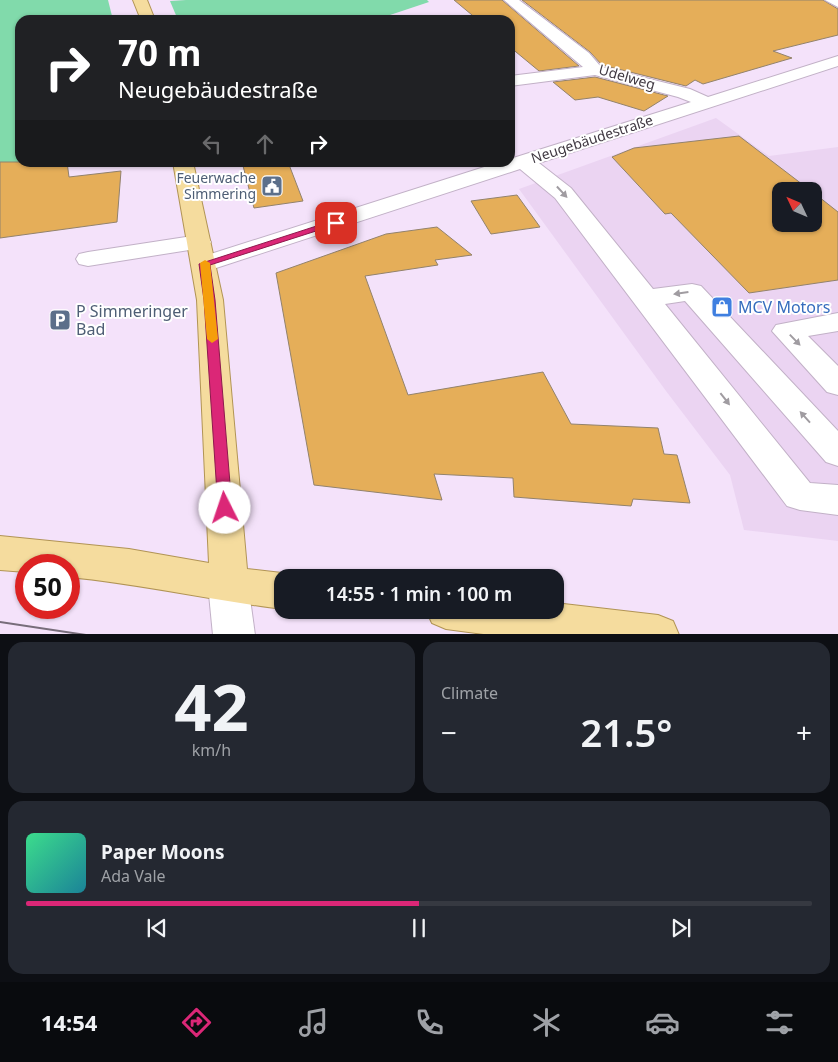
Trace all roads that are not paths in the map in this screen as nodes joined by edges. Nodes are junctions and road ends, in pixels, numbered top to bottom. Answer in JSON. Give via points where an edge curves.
{"nodes":[{"id":1,"x":140,"y":0,"type":"edge"},
{"id":2,"x":511,"y":0,"type":"edge"},
{"id":3,"x":832,"y":0,"type":"edge"},
{"id":4,"x":838,"y":2,"type":"edge"},
{"id":5,"x":146,"y":15,"type":"edge"},
{"id":6,"x":838,"y":61,"type":"edge"},
{"id":7,"x":594,"y":70,"type":"junction"},
{"id":8,"x":515,"y":80,"type":"edge"},
{"id":9,"x":705,"y":102,"type":"junction"},
{"id":10,"x":524,"y":162,"type":"junction"},
{"id":11,"x":515,"y":165,"type":"edge"},
{"id":12,"x":184,"y":167,"type":"edge"},
{"id":13,"x":506,"y":167,"type":"edge"},
{"id":14,"x":202,"y":253,"type":"junction"},
{"id":15,"x":88,"y":259,"type":"dead end"},
{"id":16,"x":646,"y":298,"type":"junction"},
{"id":17,"x":838,"y":322,"type":"edge"},
{"id":18,"x":838,"y":384,"type":"edge"},
{"id":19,"x":838,"y":453,"type":"edge"},
{"id":20,"x":838,"y":500,"type":"edge"},
{"id":21,"x":0,"y":552,"type":"edge"},
{"id":22,"x":228,"y":584,"type":"junction"},
{"id":23,"x":274,"y":590,"type":"edge"},
{"id":24,"x":526,"y":619,"type":"edge"},
{"id":25,"x":234,"y":634,"type":"edge"},
{"id":26,"x":658,"y":634,"type":"edge"}],
"edges":[{"from":1,"to":5,"type":"main road"},
{"from":2,"to":7,"type":"street","name":"Udelweg","via":[[583,56]]},
{"from":3,"to":4,"type":"street"},
{"from":6,"to":9,"type":"street","name":"Neugebäudestraße"},
{"from":7,"to":8,"type":"street"},
{"from":7,"to":9,"type":"street","name":"Udelweg","via":[[684,93]]},
{"from":9,"to":10,"type":"street","name":"Neugebäudestraße"},
{"from":10,"to":11,"type":"street","name":"Neugebäudestraße"},
{"from":10,"to":16,"type":"street","one_way":true,"via":[[563,193]]},
{"from":12,"to":14,"type":"main road"},
{"from":13,"to":14,"type":"street","name":"Neugebäudestraße"},
{"from":14,"to":15,"type":"street","name":"Neugebäudestraße"},
{"from":14,"to":22,"type":"main road","via":[[211,318]]},
{"from":19,"to":16,"type":"street","one_way":true,"via":[[692,292]]},
{"from":16,"to":20,"type":"street","one_way":true,"via":[[800,496]]},
{"from":17,"to":18,"type":"street","one_way":true,"via":[[786,331]]},
{"from":21,"to":22,"type":"main road","via":[[129,566]]},
{"from":22,"to":23,"type":"main road"},
{"from":22,"to":25,"type":"street"},
{"from":24,"to":26,"type":"main road"}]}
